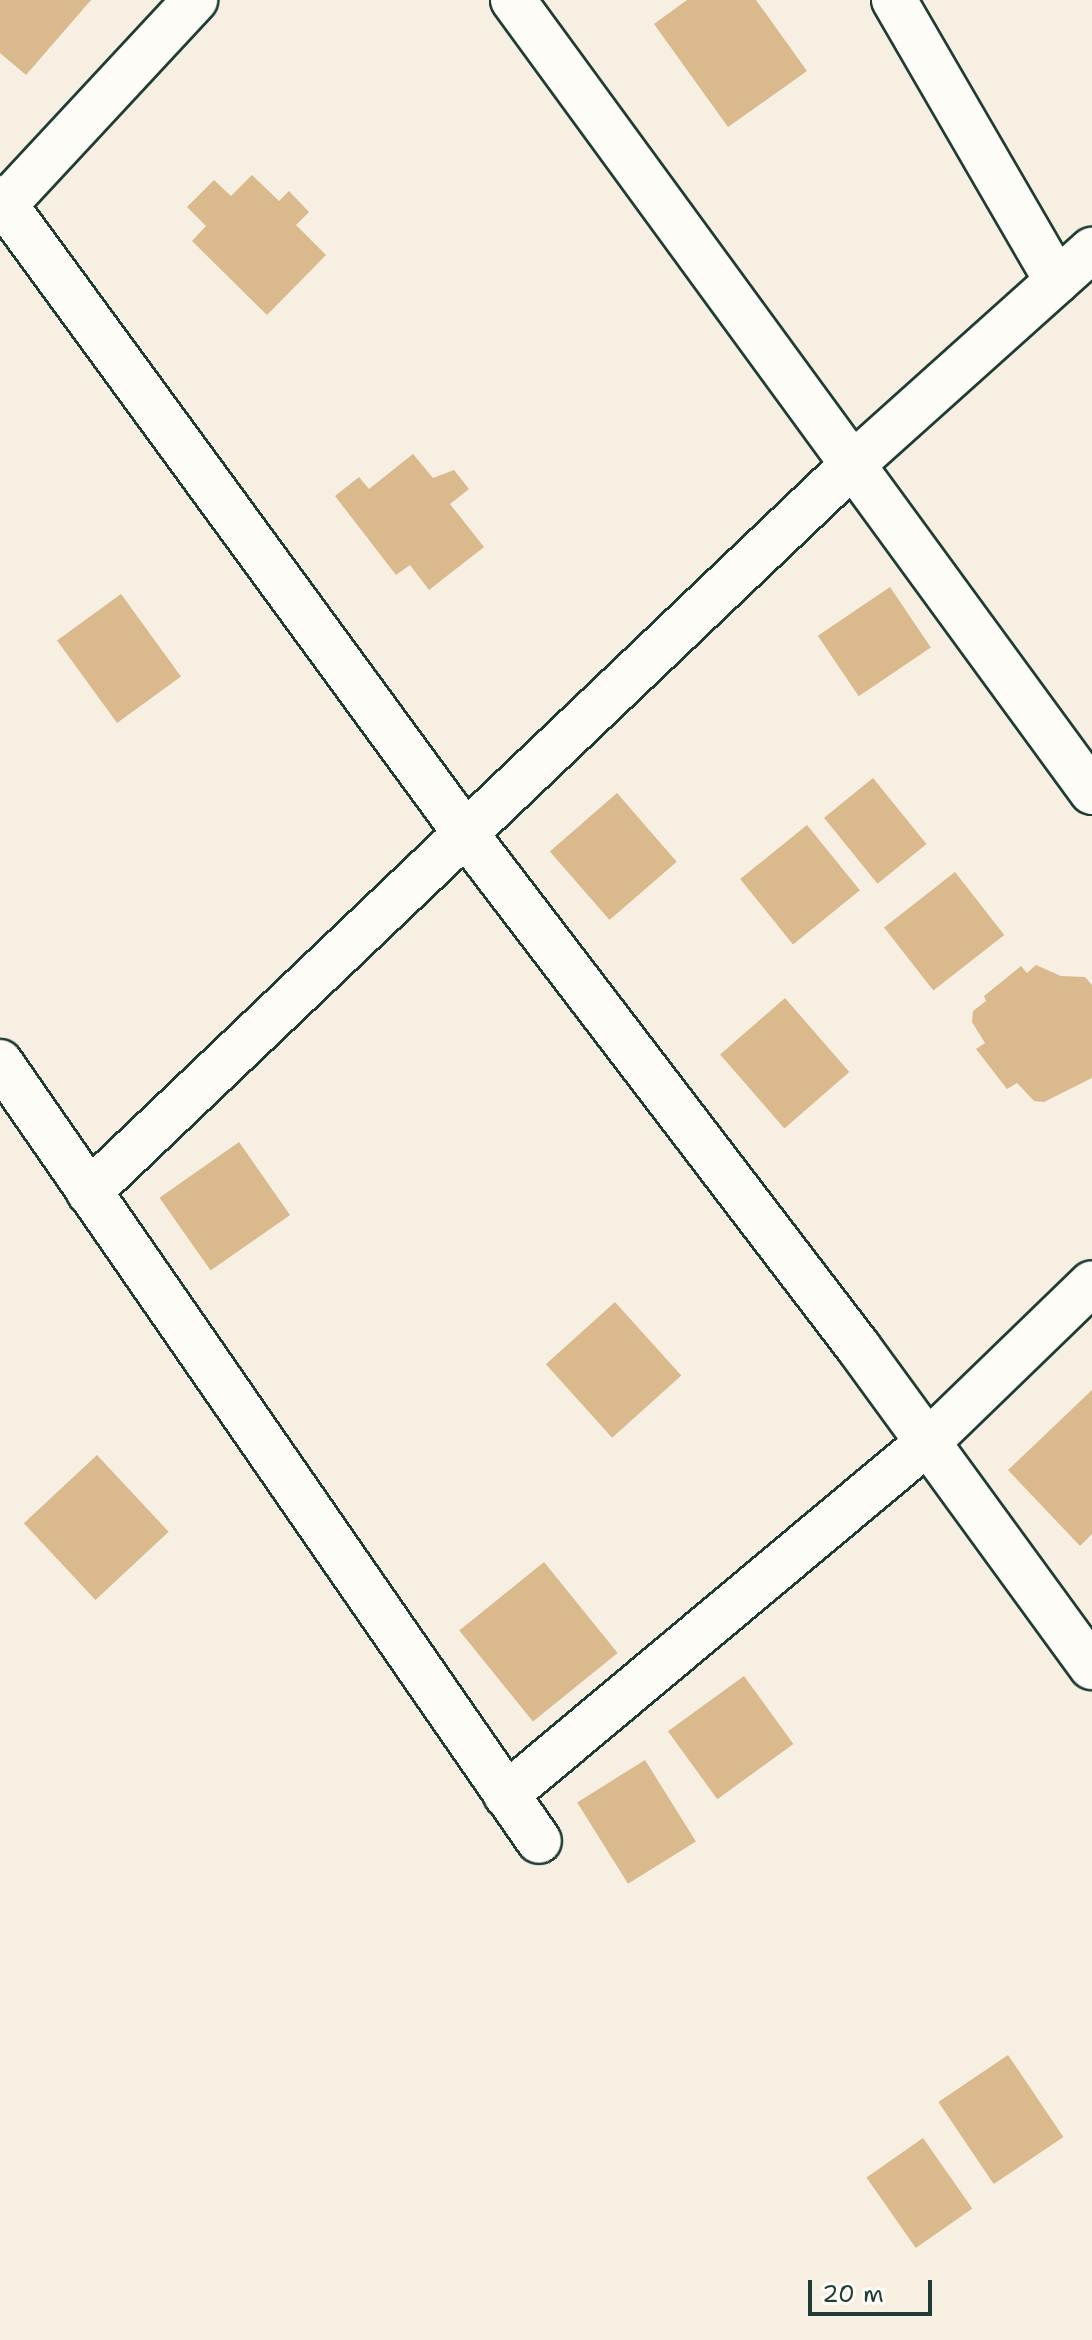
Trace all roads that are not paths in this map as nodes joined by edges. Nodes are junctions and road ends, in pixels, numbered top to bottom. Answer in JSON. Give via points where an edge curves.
{"nodes":[{"id":1,"x":195,"y":0,"type":"edge"},
{"id":2,"x":513,"y":0,"type":"edge"},
{"id":3,"x":894,"y":0,"type":"edge"},
{"id":4,"x":2,"y":204,"type":"edge"},
{"id":5,"x":1092,"y":250,"type":"edge"},
{"id":6,"x":1057,"y":281,"type":"junction"},
{"id":7,"x":851,"y":466,"type":"junction"},
{"id":8,"x":1092,"y":792,"type":"edge"},
{"id":9,"x":466,"y":834,"type":"junction"},
{"id":10,"x":0,"y":1062,"type":"edge"},
{"id":11,"x":89,"y":1192,"type":"junction"},
{"id":12,"x":1092,"y":1283,"type":"edge"},
{"id":13,"x":928,"y":1442,"type":"junction"},
{"id":14,"x":1092,"y":1667,"type":"edge"},
{"id":15,"x":506,"y":1795,"type":"junction"},
{"id":16,"x":539,"y":1841,"type":"dead end"}],
"edges":[{"from":1,"to":4,"type":"street"},
{"from":2,"to":7,"type":"street"},
{"from":3,"to":6,"type":"street"},
{"from":4,"to":9,"type":"street"},
{"from":5,"to":6,"type":"street"},
{"from":6,"to":7,"type":"street"},
{"from":7,"to":8,"type":"street"},
{"from":7,"to":9,"type":"street"},
{"from":9,"to":11,"type":"street"},
{"from":9,"to":13,"type":"street"},
{"from":10,"to":11,"type":"street"},
{"from":11,"to":15,"type":"street"},
{"from":12,"to":13,"type":"street"},
{"from":13,"to":14,"type":"street"},
{"from":13,"to":15,"type":"street"},
{"from":15,"to":16,"type":"street"}]}
